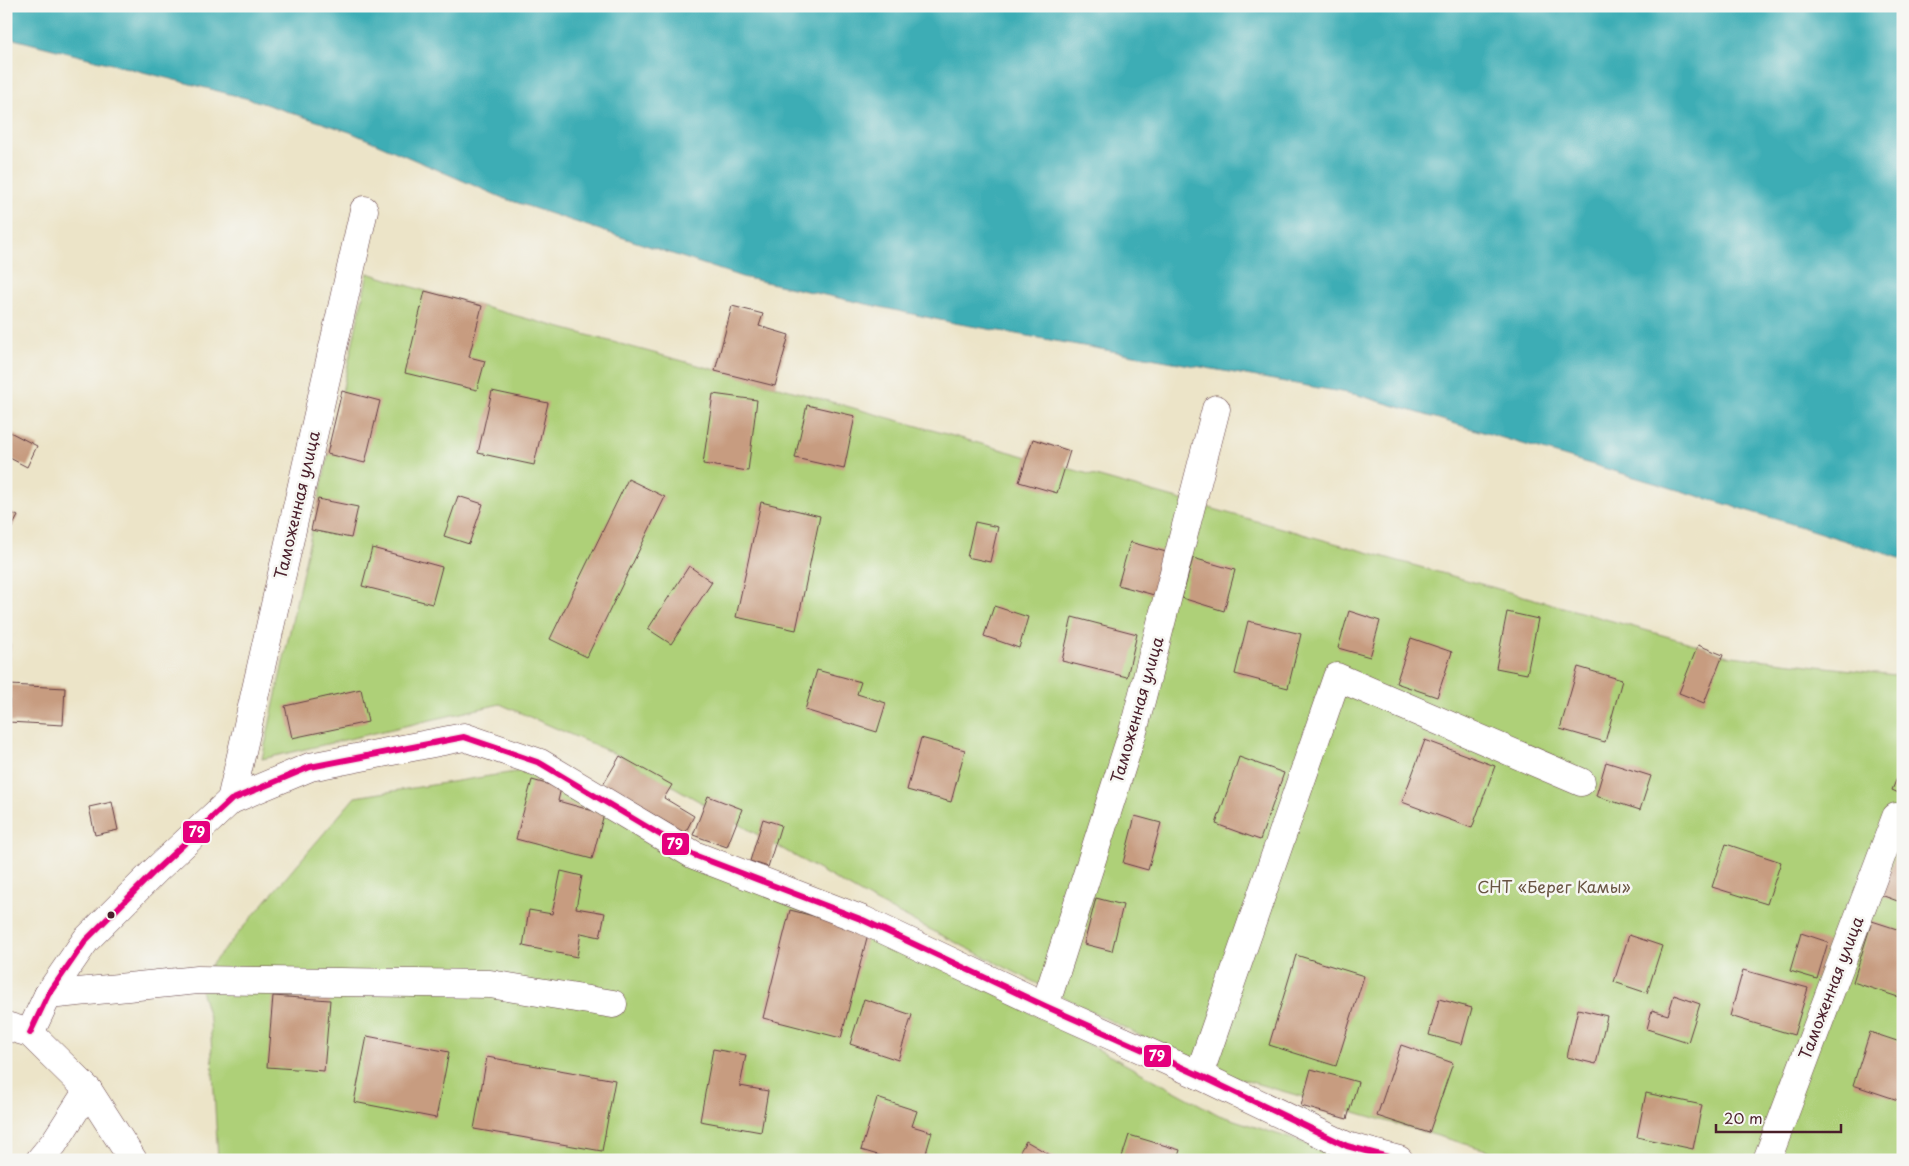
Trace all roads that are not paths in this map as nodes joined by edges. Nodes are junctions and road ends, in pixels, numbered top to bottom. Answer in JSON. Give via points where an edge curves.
{"nodes":[{"id":1,"x":364,"y":210,"type":"dead end"},
{"id":2,"x":1216,"y":409,"type":"dead end"},
{"id":3,"x":1581,"y":782,"type":"dead end"},
{"id":4,"x":231,"y":800,"type":"junction"},
{"id":5,"x":1896,"y":817,"type":"dead end"},
{"id":6,"x":48,"y":995,"type":"junction"},
{"id":7,"x":614,"y":1004,"type":"dead end"},
{"id":8,"x":1045,"y":1006,"type":"junction"},
{"id":9,"x":18,"y":1029,"type":"edge"},
{"id":10,"x":1199,"y":1075,"type":"junction"},
{"id":11,"x":88,"y":1090,"type":"junction"},
{"id":12,"x":40,"y":1160,"type":"edge"},
{"id":13,"x":133,"y":1160,"type":"edge"},
{"id":14,"x":1399,"y":1160,"type":"edge"},
{"id":15,"x":1767,"y":1160,"type":"edge"}],
"edges":[{"from":1,"to":4,"type":"street","name":"Таможенная улица"},
{"from":2,"to":8,"type":"street","name":"Таможенная улица","via":[[1134,728]]},
{"from":3,"to":10,"type":"street","via":[[1338,677]]},
{"from":4,"to":6,"type":"street","via":[[86,940]]},
{"from":4,"to":8,"type":"street","via":[[310,767],[464,737],[540,763],[694,856],[863,920]]},
{"from":5,"to":15,"type":"street","name":"Таможенная улица"},
{"from":6,"to":7,"type":"street","via":[[198,980],[490,984]]},
{"from":6,"to":9,"type":"street"},
{"from":8,"to":10,"type":"street"},
{"from":9,"to":11,"type":"street"},
{"from":10,"to":14,"type":"street","via":[[1347,1146]]},
{"from":11,"to":12,"type":"street"},
{"from":11,"to":13,"type":"street"}]}
